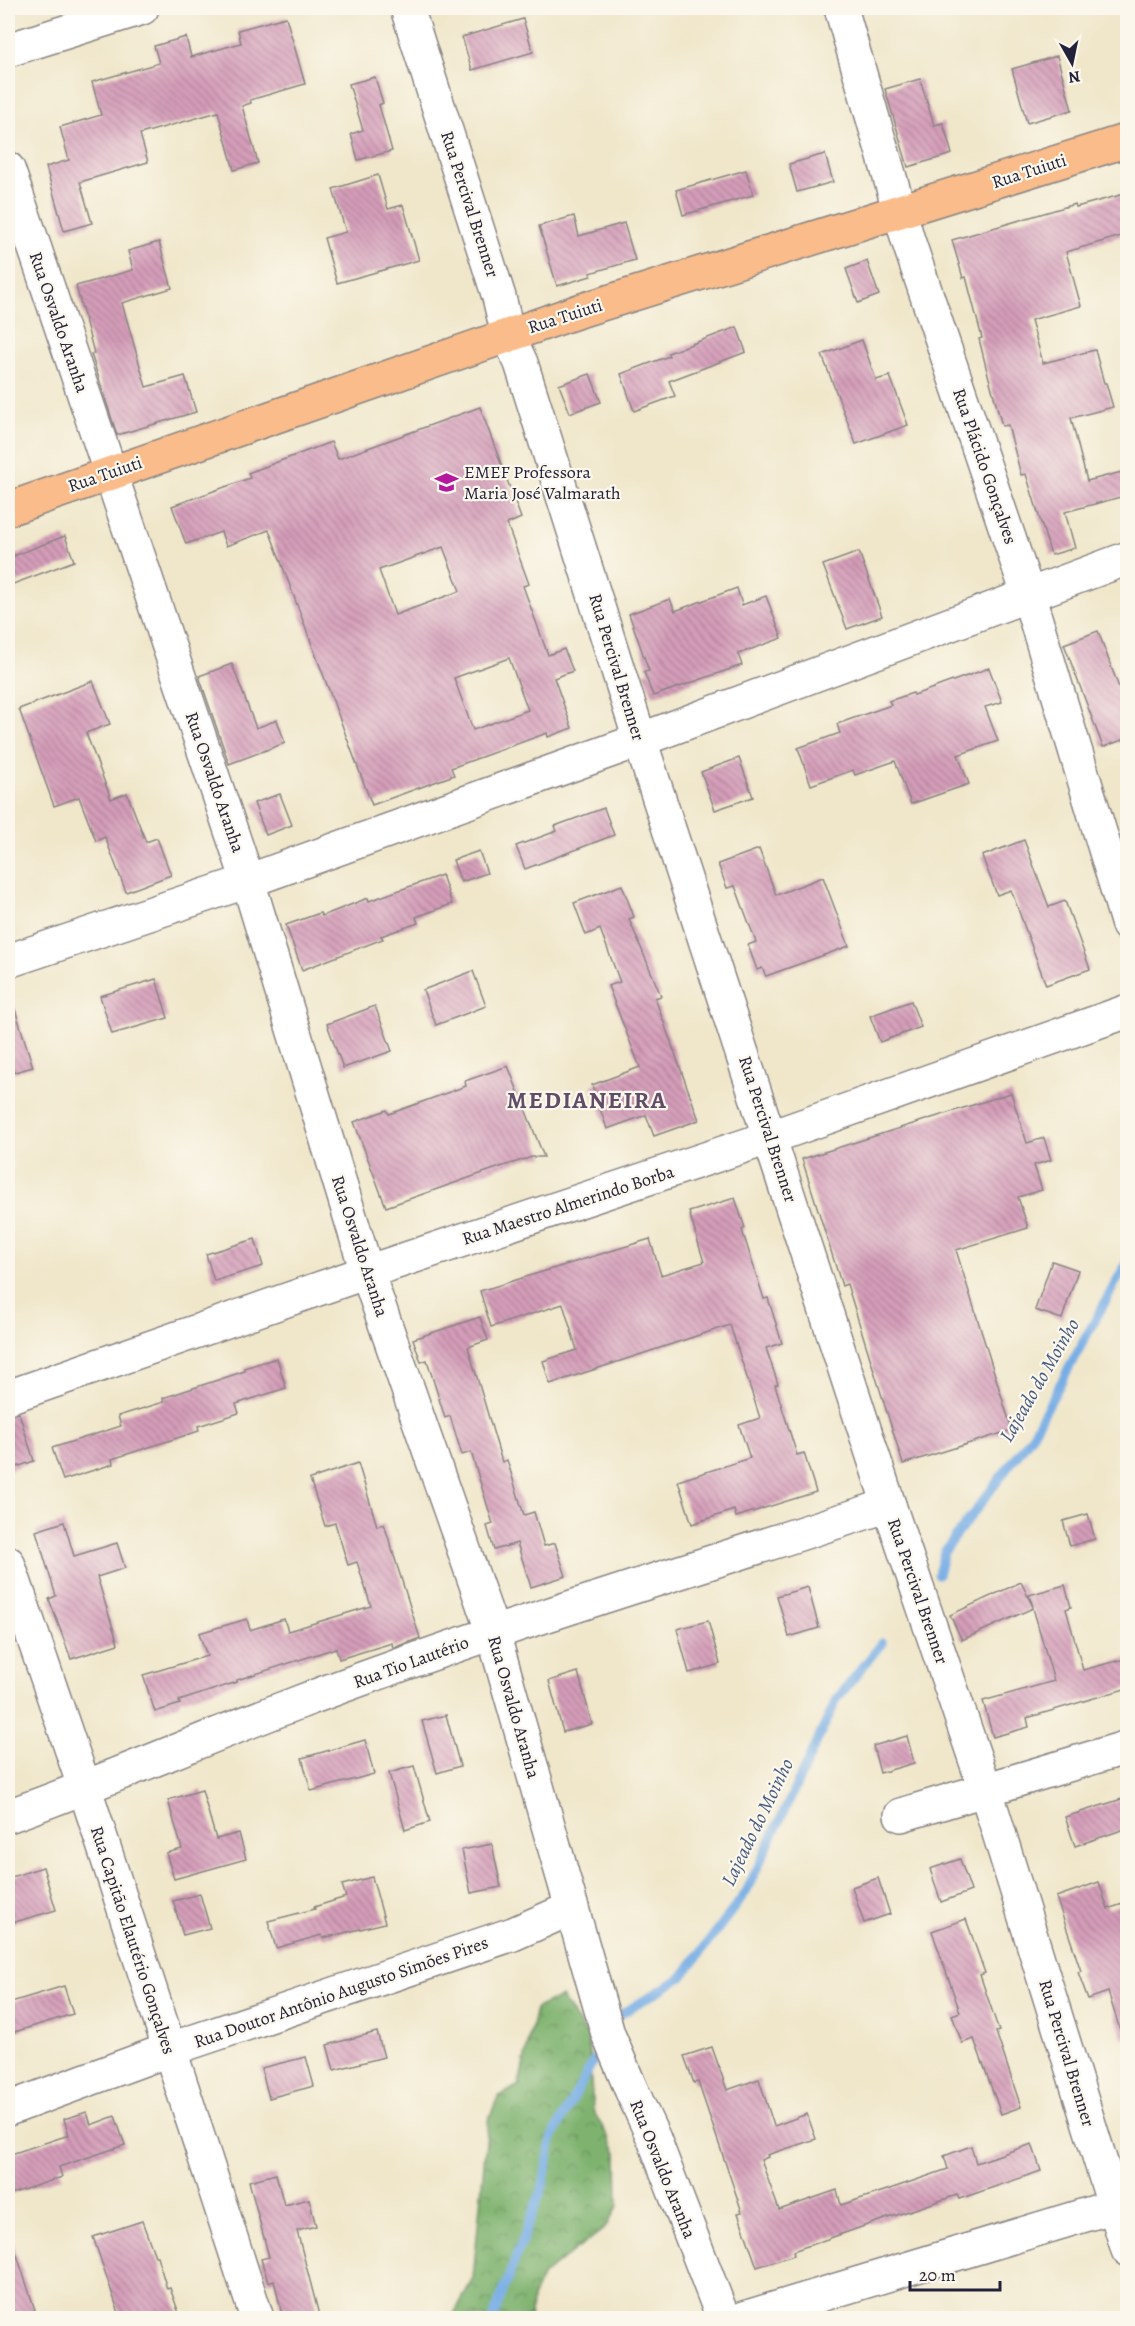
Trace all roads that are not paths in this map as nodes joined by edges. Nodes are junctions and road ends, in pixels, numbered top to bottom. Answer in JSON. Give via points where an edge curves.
{"nodes":[{"id":1,"x":142,"y":8,"type":"edge"},
{"id":2,"x":407,"y":8,"type":"edge"},
{"id":3,"x":841,"y":8,"type":"edge"},
{"id":4,"x":8,"y":50,"type":"edge"},
{"id":5,"x":1128,"y":140,"type":"edge"},
{"id":6,"x":8,"y":169,"type":"edge"},
{"id":7,"x":900,"y":212,"type":"junction"},
{"id":8,"x":508,"y":335,"type":"junction"},
{"id":9,"x":111,"y":472,"type":"junction"},
{"id":10,"x":8,"y":509,"type":"edge"},
{"id":11,"x":1128,"y":558,"type":"edge"},
{"id":12,"x":1029,"y":594,"type":"junction"},
{"id":13,"x":640,"y":740,"type":"junction"},
{"id":14,"x":248,"y":881,"type":"junction"},
{"id":15,"x":1128,"y":925,"type":"edge"},
{"id":16,"x":8,"y":961,"type":"edge"},
{"id":17,"x":1128,"y":1011,"type":"edge"},
{"id":18,"x":771,"y":1137,"type":"junction"},
{"id":19,"x":367,"y":1272,"type":"junction"},
{"id":20,"x":8,"y":1397,"type":"edge"},
{"id":21,"x":890,"y":1505,"type":"junction"},
{"id":22,"x":8,"y":1563,"type":"edge"},
{"id":23,"x":493,"y":1633,"type":"junction"},
{"id":24,"x":1128,"y":1747,"type":"edge"},
{"id":25,"x":85,"y":1789,"type":"junction"},
{"id":26,"x":986,"y":1791,"type":"junction"},
{"id":27,"x":901,"y":1815,"type":"dead end"},
{"id":28,"x":8,"y":1816,"type":"edge"},
{"id":29,"x":572,"y":1908,"type":"junction"},
{"id":30,"x":168,"y":2050,"type":"junction"},
{"id":31,"x":8,"y":2109,"type":"edge"},
{"id":32,"x":1121,"y":2204,"type":"edge"},
{"id":33,"x":1128,"y":2250,"type":"edge"},
{"id":34,"x":256,"y":2319,"type":"edge"},
{"id":35,"x":723,"y":2319,"type":"edge"},
{"id":36,"x":744,"y":2319,"type":"edge"}],
"edges":[{"from":1,"to":4,"type":"street"},
{"from":2,"to":8,"type":"street","name":"Rua Percival Brenner"},
{"from":3,"to":7,"type":"street","name":"Rua Plácido Gonçalves"},
{"from":5,"to":7,"type":"main road","name":"Rua Tuiuti"},
{"from":6,"to":9,"type":"street","name":"Rua Osvaldo Aranha"},
{"from":7,"to":8,"type":"main road","name":"Rua Tuiuti"},
{"from":7,"to":12,"type":"street","name":"Rua Plácido Gonçalves"},
{"from":8,"to":9,"type":"main road","name":"Rua Tuiuti"},
{"from":8,"to":13,"type":"street","name":"Rua Percival Brenner","via":[[521,363]]},
{"from":9,"to":10,"type":"main road","name":"Rua Tuiuti"},
{"from":9,"to":14,"type":"street","name":"Rua Osvaldo Aranha"},
{"from":11,"to":12,"type":"street"},
{"from":12,"to":13,"type":"street"},
{"from":12,"to":15,"type":"street","name":"Rua Plácido Gonçalves"},
{"from":13,"to":14,"type":"street"},
{"from":13,"to":18,"type":"street","name":"Rua Percival Brenner"},
{"from":14,"to":16,"type":"street"},
{"from":14,"to":19,"type":"street","name":"Rua Osvaldo Aranha"},
{"from":17,"to":18,"type":"street","name":"Rua Maestro Almerindo Borba"},
{"from":18,"to":19,"type":"street","name":"Rua Maestro Almerindo Borba"},
{"from":18,"to":21,"type":"street","name":"Rua Percival Brenner"},
{"from":19,"to":20,"type":"street","name":"Rua Maestro Almerindo Borba"},
{"from":19,"to":23,"type":"street","name":"Rua Osvaldo Aranha"},
{"from":21,"to":23,"type":"street","name":"Rua Tio Lautério"},
{"from":21,"to":26,"type":"street","name":"Rua Percival Brenner"},
{"from":22,"to":25,"type":"street","name":"Rua Capitão Elautério Gonçalves"},
{"from":23,"to":25,"type":"street","name":"Rua Tio Lautério","via":[[292,1705]]},
{"from":23,"to":29,"type":"street","name":"Rua Osvaldo Aranha"},
{"from":24,"to":26,"type":"street"},
{"from":25,"to":28,"type":"street","name":"Rua Tio Lautério"},
{"from":25,"to":30,"type":"street","name":"Rua Capitão Elautério Gonçalves"},
{"from":26,"to":27,"type":"street"},
{"from":26,"to":32,"type":"street","name":"Rua Percival Brenner"},
{"from":29,"to":30,"type":"street","name":"Rua Doutor Antônio Augusto Simões Pires","via":[[513,1934]]},
{"from":29,"to":35,"type":"street","name":"Rua Osvaldo Aranha","via":[[608,2034],[654,2139]]},
{"from":30,"to":31,"type":"street","name":"Rua Doutor Antônio Augusto Simões Pires"},
{"from":30,"to":34,"type":"street","name":"Rua Capitão Elautério Gonçalves"},
{"from":32,"to":33,"type":"street","name":"Rua Percival Brenner"},
{"from":32,"to":36,"type":"street"}]}
